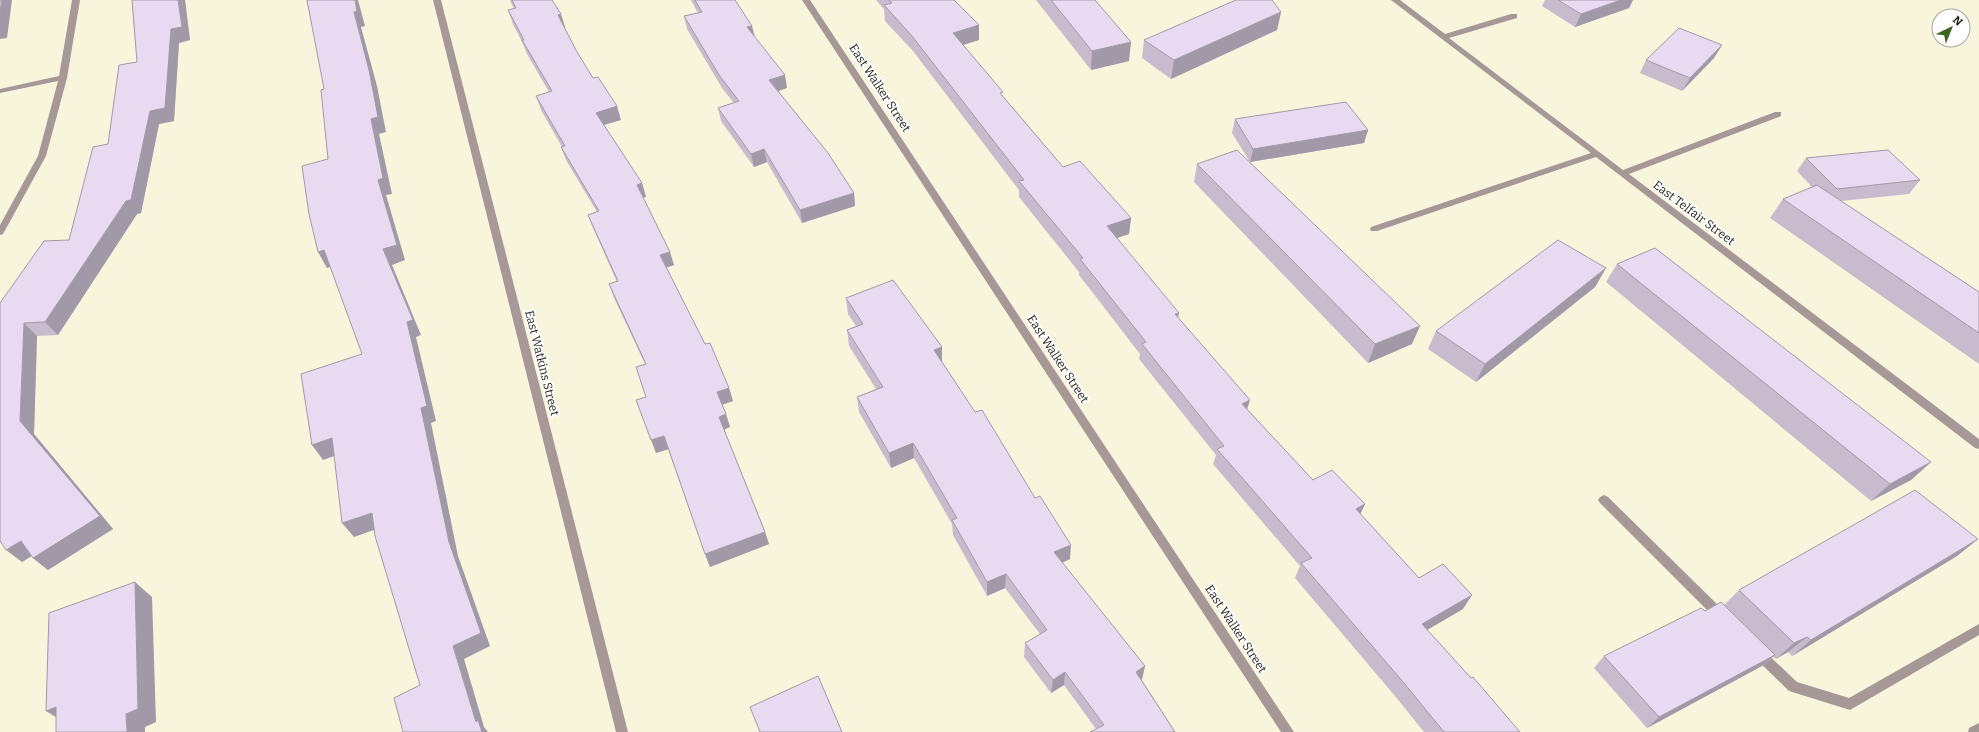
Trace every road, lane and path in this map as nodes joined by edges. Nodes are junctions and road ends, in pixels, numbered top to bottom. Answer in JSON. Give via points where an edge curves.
{"nodes":[{"id":1,"x":76,"y":0,"type":"edge"},
{"id":2,"x":437,"y":0,"type":"edge"},
{"id":3,"x":806,"y":0,"type":"edge"},
{"id":4,"x":1395,"y":0,"type":"edge"},
{"id":5,"x":1514,"y":16,"type":"dead end"},
{"id":6,"x":1444,"y":37,"type":"junction"},
{"id":7,"x":63,"y":78,"type":"junction"},
{"id":8,"x":0,"y":91,"type":"edge"},
{"id":9,"x":1778,"y":114,"type":"dead end"},
{"id":10,"x":1598,"y":154,"type":"junction"},
{"id":11,"x":1622,"y":173,"type":"junction"},
{"id":12,"x":1374,"y":229,"type":"dead end"},
{"id":13,"x":0,"y":232,"type":"edge"},
{"id":14,"x":1979,"y":445,"type":"edge"},
{"id":15,"x":1604,"y":500,"type":"dead end"},
{"id":16,"x":1732,"y":627,"type":"edge"},
{"id":17,"x":1979,"y":629,"type":"edge"},
{"id":18,"x":1749,"y":644,"type":"edge"},
{"id":19,"x":1979,"y":729,"type":"edge"},
{"id":20,"x":622,"y":732,"type":"edge"},
{"id":21,"x":1288,"y":732,"type":"edge"},
{"id":22,"x":1974,"y":732,"type":"edge"}],
"edges":[{"from":1,"to":7,"type":"street"},
{"from":2,"to":20,"type":"street","name":"East Watkins Street"},
{"from":3,"to":21,"type":"street","name":"East Walker Street"},
{"from":4,"to":6,"type":"street","name":"East Telfair Street"},
{"from":5,"to":6,"type":"street"},
{"from":6,"to":10,"type":"street","name":"East Telfair Street"},
{"from":7,"to":8,"type":"street"},
{"from":7,"to":13,"type":"street","via":[[42,156]]},
{"from":9,"to":11,"type":"street"},
{"from":10,"to":11,"type":"street","name":"East Telfair Street"},
{"from":10,"to":12,"type":"street"},
{"from":11,"to":14,"type":"street","name":"East Telfair Street"},
{"from":15,"to":16,"type":"street"},
{"from":17,"to":18,"type":"street","via":[[1850,704],[1793,688]]},
{"from":19,"to":22,"type":"street"}]}
